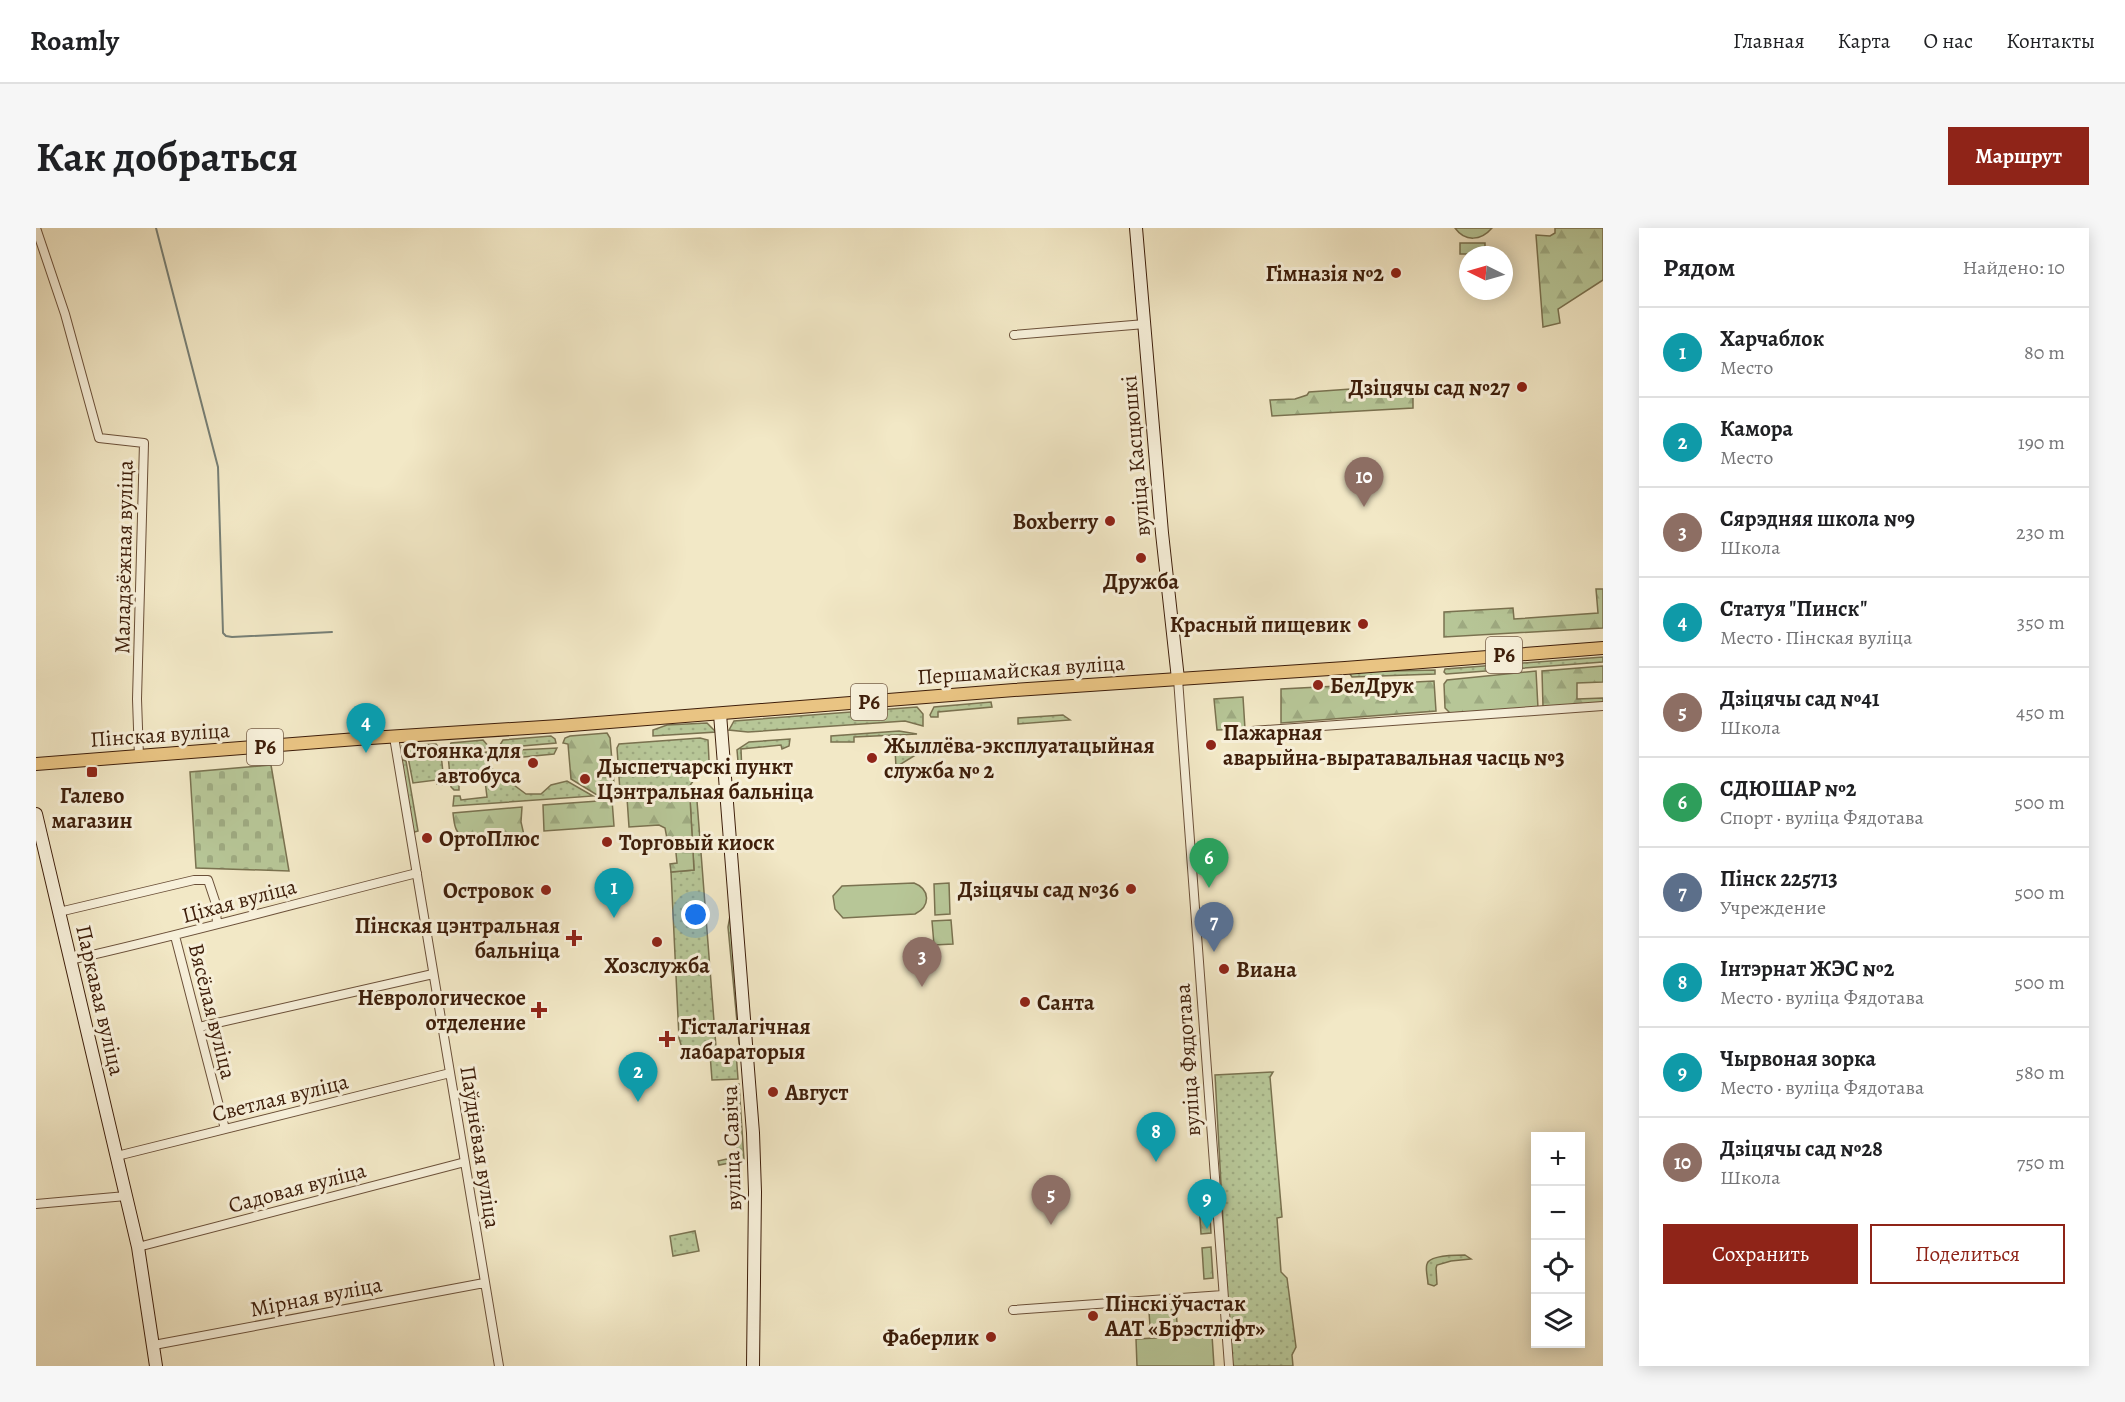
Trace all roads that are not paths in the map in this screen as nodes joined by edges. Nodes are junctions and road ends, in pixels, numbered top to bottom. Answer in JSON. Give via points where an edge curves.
{"nodes":[{"id":1,"x":36,"y":228,"type":"edge"},
{"id":2,"x":1136,"y":228,"type":"edge"},
{"id":3,"x":1144,"y":324,"type":"junction"},
{"id":4,"x":1014,"y":335,"type":"dead end"},
{"id":5,"x":1603,"y":648,"type":"edge"},
{"id":6,"x":1178,"y":679,"type":"junction"},
{"id":7,"x":1603,"y":706,"type":"edge"},
{"id":8,"x":720,"y":714,"type":"junction"},
{"id":9,"x":1252,"y":731,"type":"dead end"},
{"id":10,"x":394,"y":737,"type":"junction"},
{"id":11,"x":139,"y":757,"type":"junction"},
{"id":12,"x":36,"y":764,"type":"edge"},
{"id":13,"x":36,"y":814,"type":"edge"},
{"id":14,"x":417,"y":873,"type":"junction"},
{"id":15,"x":59,"y":912,"type":"junction"},
{"id":16,"x":217,"y":923,"type":"junction"},
{"id":17,"x":175,"y":936,"type":"junction"},
{"id":18,"x":70,"y":960,"type":"junction"},
{"id":19,"x":433,"y":974,"type":"junction"},
{"id":20,"x":199,"y":1028,"type":"junction"},
{"id":21,"x":450,"y":1072,"type":"junction"},
{"id":22,"x":225,"y":1129,"type":"junction"},
{"id":23,"x":117,"y":1156,"type":"junction"},
{"id":24,"x":465,"y":1162,"type":"junction"},
{"id":25,"x":126,"y":1196,"type":"junction"},
{"id":26,"x":36,"y":1204,"type":"edge"},
{"id":27,"x":138,"y":1247,"type":"junction"},
{"id":28,"x":484,"y":1283,"type":"junction"},
{"id":29,"x":1223,"y":1294,"type":"junction"},
{"id":30,"x":1013,"y":1310,"type":"dead end"},
{"id":31,"x":154,"y":1345,"type":"junction"},
{"id":32,"x":156,"y":1366,"type":"edge"},
{"id":33,"x":499,"y":1366,"type":"edge"},
{"id":34,"x":753,"y":1366,"type":"edge"},
{"id":35,"x":1228,"y":1366,"type":"edge"}],
"edges":[{"from":1,"to":11,"type":"street","name":"Маладзёжная вуліца","via":[[65,314],[99,438],[144,443]]},
{"from":2,"to":3,"type":"street","name":"вуліца Касцюшкі"},
{"from":3,"to":4,"type":"street"},
{"from":3,"to":6,"type":"street","name":"вуліца Касцюшкі"},
{"from":5,"to":6,"type":"main road","name":"Першамайская вуліца","number":"Р6"},
{"from":6,"to":8,"type":"main road","name":"Першамайская вуліца","number":"Р6"},
{"from":6,"to":29,"type":"street","name":"вуліца Фядотава"},
{"from":7,"to":9,"type":"street"},
{"from":8,"to":10,"type":"main road","name":"Першамайская вуліца","number":"Р6"},
{"from":8,"to":34,"type":"street","name":"вуліца Савіча","via":[[753,1134]]},
{"from":10,"to":11,"type":"main road","name":"Пінская вуліца","number":"Р6"},
{"from":10,"to":14,"type":"street","name":"Паўднёвая вуліца"},
{"from":11,"to":12,"type":"main road","name":"Пінская вуліца","number":"Р6"},
{"from":13,"to":15,"type":"street","name":"Паркавая вуліца"},
{"from":14,"to":16,"type":"street","name":"Ціхая вуліца"},
{"from":14,"to":19,"type":"street","name":"Паўднёвая вуліца"},
{"from":15,"to":16,"type":"street","via":[[208,880]]},
{"from":15,"to":18,"type":"street","name":"Паркавая вуліца"},
{"from":16,"to":17,"type":"street","name":"Ціхая вуліца"},
{"from":17,"to":18,"type":"street","name":"Ціхая вуліца"},
{"from":17,"to":20,"type":"street","name":"Вясёлая вуліца"},
{"from":18,"to":23,"type":"street","name":"Паркавая вуліца"},
{"from":19,"to":20,"type":"street"},
{"from":19,"to":21,"type":"street","name":"Паўднёвая вуліца"},
{"from":20,"to":22,"type":"street","name":"Вясёлая вуліца"},
{"from":21,"to":22,"type":"street","name":"Светлая вуліца"},
{"from":21,"to":24,"type":"street","name":"Паўднёвая вуліца"},
{"from":22,"to":23,"type":"street","name":"Светлая вуліца"},
{"from":23,"to":25,"type":"street","name":"Паркавая вуліца"},
{"from":24,"to":27,"type":"street","name":"Садовая вуліца"},
{"from":24,"to":28,"type":"street","name":"Паўднёвая вуліца"},
{"from":25,"to":26,"type":"street"},
{"from":25,"to":27,"type":"street","name":"Паркавая вуліца"},
{"from":27,"to":31,"type":"street","name":"Паркавая вуліца"},
{"from":28,"to":31,"type":"street","name":"Мірная вуліца"},
{"from":28,"to":33,"type":"street","name":"Паўднёвая вуліца"},
{"from":29,"to":30,"type":"street"},
{"from":29,"to":35,"type":"street","name":"вуліца Фядотава"},
{"from":31,"to":32,"type":"street","name":"Паркавая вуліца"}]}
